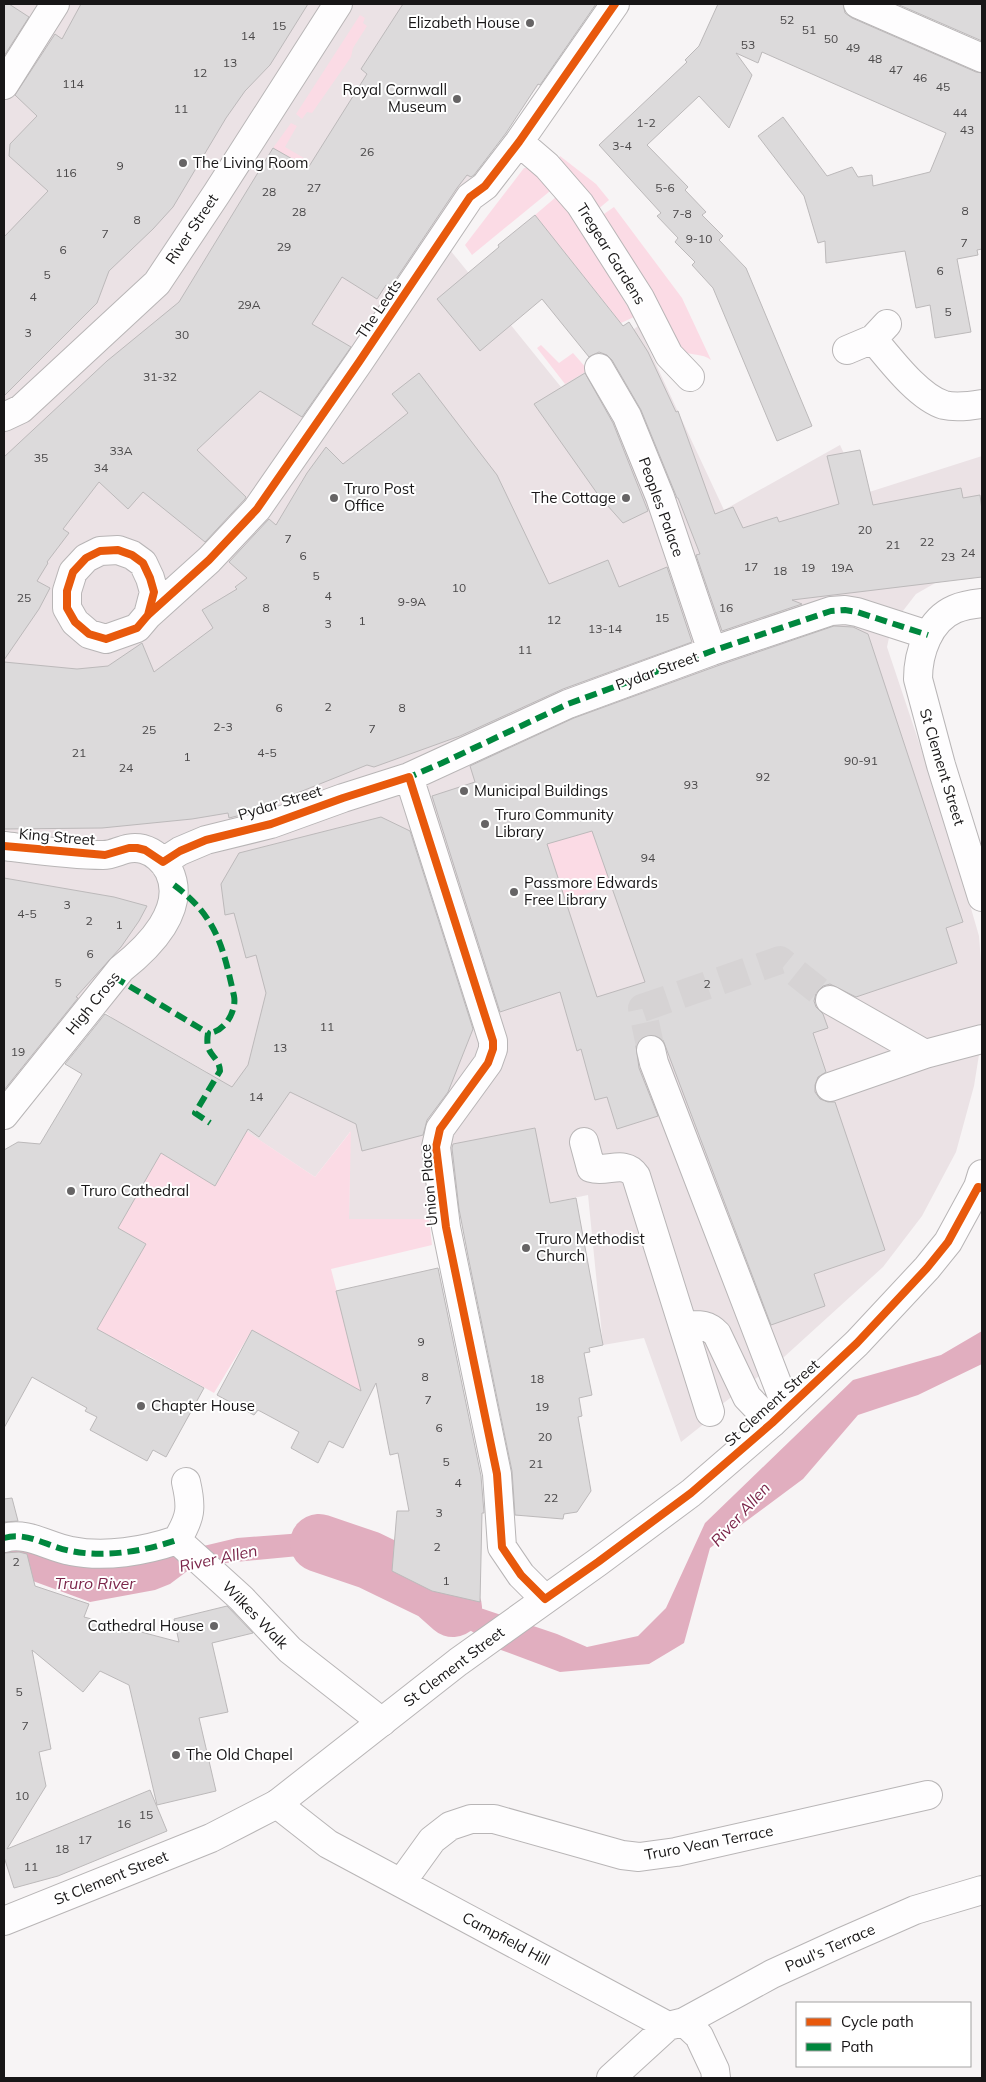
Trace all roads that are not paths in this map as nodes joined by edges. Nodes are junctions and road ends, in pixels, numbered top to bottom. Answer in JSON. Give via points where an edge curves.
{"nodes":[{"id":1,"x":55,"y":4,"type":"edge"},
{"id":2,"x":338,"y":4,"type":"edge"},
{"id":3,"x":616,"y":4,"type":"edge"},
{"id":4,"x":858,"y":4,"type":"edge"},
{"id":5,"x":982,"y":58,"type":"edge"},
{"id":6,"x":4,"y":85,"type":"edge"},
{"id":7,"x":519,"y":142,"type":"junction"},
{"id":8,"x":847,"y":350,"type":"dead end"},
{"id":9,"x":599,"y":368,"type":"dead end"},
{"id":10,"x":690,"y":376,"type":"dead end"},
{"id":11,"x":982,"y":404,"type":"edge"},
{"id":12,"x":4,"y":417,"type":"edge"},
{"id":13,"x":982,"y":603,"type":"edge"},
{"id":14,"x":148,"y":615,"type":"dead end"},
{"id":15,"x":928,"y":635,"type":"junction"},
{"id":16,"x":712,"y":651,"type":"junction"},
{"id":17,"x":409,"y":777,"type":"junction"},
{"id":18,"x":4,"y":846,"type":"edge"},
{"id":19,"x":162,"y":862,"type":"junction"},
{"id":20,"x":982,"y":897,"type":"edge"},
{"id":21,"x":830,"y":1000,"type":"tunnel mouth"},
{"id":22,"x":982,"y":1040,"type":"edge"},
{"id":23,"x":651,"y":1050,"type":"tunnel mouth"},
{"id":24,"x":925,"y":1054,"type":"junction"},
{"id":25,"x":830,"y":1087,"type":"dead end"},
{"id":26,"x":4,"y":1115,"type":"edge"},
{"id":27,"x":584,"y":1142,"type":"dead end"},
{"id":28,"x":981,"y":1183,"type":"edge"},
{"id":29,"x":771,"y":1324,"type":"dead end"},
{"id":30,"x":683,"y":1325,"type":"junction"},
{"id":31,"x":785,"y":1411,"type":"junction"},
{"id":32,"x":710,"y":1412,"type":"dead end"},
{"id":33,"x":186,"y":1482,"type":"dead end"},
{"id":34,"x":4,"y":1538,"type":"edge"},
{"id":35,"x":188,"y":1549,"type":"junction"},
{"id":36,"x":545,"y":1599,"type":"junction"},
{"id":37,"x":382,"y":1722,"type":"junction"},
{"id":38,"x":928,"y":1795,"type":"dead end"},
{"id":39,"x":277,"y":1804,"type":"junction"},
{"id":40,"x":401,"y":1884,"type":"junction"},
{"id":41,"x":982,"y":1890,"type":"edge"},
{"id":42,"x":4,"y":1921,"type":"edge"},
{"id":43,"x":676,"y":2024,"type":"junction"},
{"id":44,"x":611,"y":2078,"type":"edge"},
{"id":45,"x":716,"y":2078,"type":"edge"}],
"edges":[{"from":1,"to":6,"type":"street"},
{"from":2,"to":12,"type":"street","name":"River Street","via":[[157,283],[21,409]]},
{"from":3,"to":7,"type":"street","name":"The Leats"},
{"from":4,"to":5,"type":"street"},
{"from":7,"to":10,"type":"street","name":"Tregear Gardens","via":[[547,166],[580,204],[640,298],[670,355]]},
{"from":7,"to":14,"type":"street","name":"The Leats","via":[[485,186],[470,197],[257,509],[209,560]]},
{"from":8,"to":11,"type":"street","via":[[880,332],[906,376],[935,401],[954,406]]},
{"from":9,"to":16,"type":"street","name":"Peoples Palace","via":[[627,416],[656,488]]},
{"from":13,"to":15,"type":"street","via":[[954,610],[943,617]]},
{"from":15,"to":16,"type":"street","name":"Pydar Street","via":[[882,619],[845,610],[831,611]]},
{"from":15,"to":20,"type":"street","name":"St Clement Street","via":[[918,666],[920,691]]},
{"from":16,"to":17,"type":"street","name":"Pydar Street","via":[[568,704]]},
{"from":17,"to":19,"type":"street","name":"Pydar Street","via":[[271,824],[206,840]]},
{"from":17,"to":36,"type":"street","name":"Union Place","via":[[493,1041],[494,1049],[488,1063],[440,1129],[436,1147],[446,1227],[497,1474],[502,1547],[521,1575]]},
{"from":18,"to":19,"type":"street","name":"King Street","via":[[105,856],[137,848]]},
{"from":19,"to":26,"type":"street","name":"High Cross","via":[[168,869],[175,894],[164,924],[114,977]]},
{"from":21,"to":24,"type":"street"},
{"from":22,"to":24,"type":"street"},
{"from":23,"to":31,"type":"street"},
{"from":24,"to":25,"type":"street"},
{"from":27,"to":30,"type":"street","via":[[591,1168],[626,1167],[636,1176]]},
{"from":28,"to":31,"type":"street","name":"St Clement Street","via":[[948,1242],[927,1268],[857,1343]]},
{"from":29,"to":31,"type":"street"},
{"from":30,"to":31,"type":"street","via":[[704,1325],[712,1329],[747,1397]]},
{"from":30,"to":32,"type":"street"},
{"from":31,"to":36,"type":"street","name":"St Clement Street","via":[[691,1493]]},
{"from":33,"to":35,"type":"street","via":[[191,1508]]},
{"from":34,"to":35,"type":"street","via":[[20,1535],[70,1551],[97,1554],[158,1547]]},
{"from":35,"to":37,"type":"street","name":"Wilkes Walk","via":[[290,1650]]},
{"from":36,"to":37,"type":"street","name":"St Clement Street"},
{"from":37,"to":39,"type":"street","name":"St Clement Street"},
{"from":38,"to":40,"type":"street","name":"Truro Vean Terrace","via":[[676,1852],[638,1857],[605,1851],[494,1819],[471,1819],[450,1826],[432,1840]]},
{"from":39,"to":40,"type":"street","name":"Campfield Hill","via":[[328,1844]]},
{"from":39,"to":42,"type":"street","name":"St Clement Street","via":[[211,1838]]},
{"from":40,"to":43,"type":"street","name":"Campfield Hill"},
{"from":41,"to":43,"type":"street","name":"Paul's Terrace","via":[[915,1910],[772,1974]]},
{"from":43,"to":44,"type":"street","name":"Paul's Terrace"},
{"from":43,"to":45,"type":"street","name":"Campfield Hill","via":[[699,2036]]}]}
